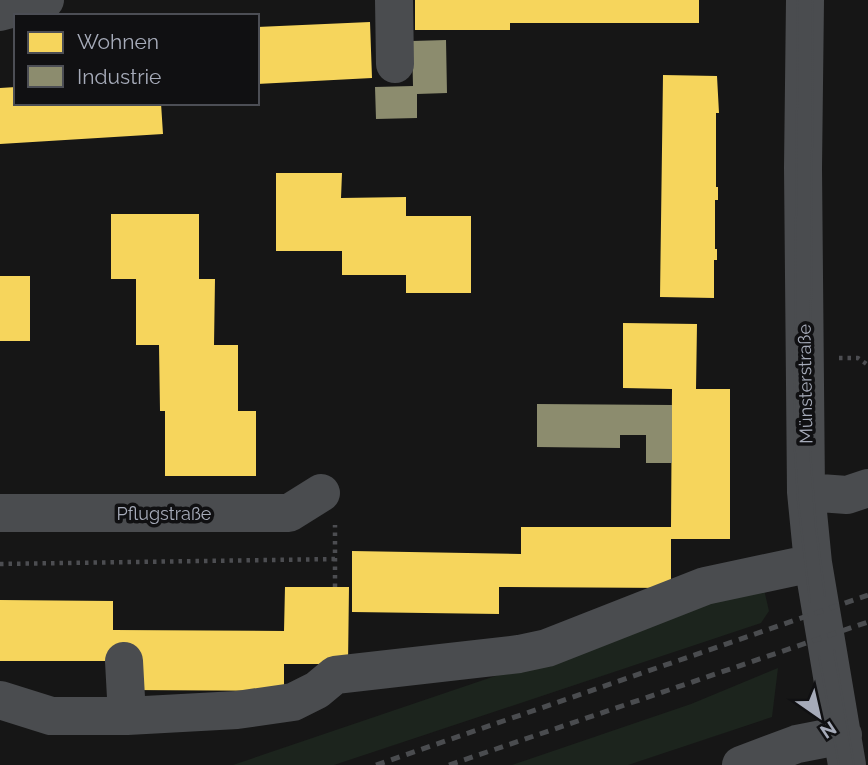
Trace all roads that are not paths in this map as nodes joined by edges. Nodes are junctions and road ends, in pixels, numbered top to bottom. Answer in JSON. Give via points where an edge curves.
{"nodes":[{"id":1,"x":45,"y":0,"type":"edge"},
{"id":2,"x":394,"y":0,"type":"edge"},
{"id":3,"x":805,"y":0,"type":"edge"},
{"id":4,"x":0,"y":12,"type":"edge"},
{"id":5,"x":395,"y":64,"type":"dead end"},
{"id":6,"x":868,"y":488,"type":"edge"},
{"id":7,"x":806,"y":492,"type":"junction"},
{"id":8,"x":321,"y":493,"type":"road end"},
{"id":9,"x":0,"y":513,"type":"edge"},
{"id":10,"x":813,"y":563,"type":"junction"},
{"id":11,"x":124,"y":661,"type":"dead end"},
{"id":12,"x":0,"y":700,"type":"edge"},
{"id":13,"x":127,"y":716,"type":"junction"},
{"id":14,"x":845,"y":750,"type":"edge"},
{"id":15,"x":741,"y":765,"type":"edge"}],
"edges":[{"from":1,"to":4,"type":"street"},
{"from":2,"to":5,"type":"street"},
{"from":3,"to":7,"type":"street","name":"Münsterstraße"},
{"from":6,"to":7,"type":"street","via":[[847,495]]},
{"from":7,"to":10,"type":"street","name":"Münsterstraße"},
{"from":8,"to":9,"type":"street","name":"Pflugstraße","via":[[289,513]]},
{"from":10,"to":13,"type":"street","via":[[705,586],[547,648],[335,675],[293,702]]},
{"from":10,"to":14,"type":"street","name":"Münsterstraße"},
{"from":11,"to":13,"type":"street"},
{"from":12,"to":13,"type":"street","via":[[51,716]]},
{"from":14,"to":15,"type":"street","via":[[797,744]]}]}
